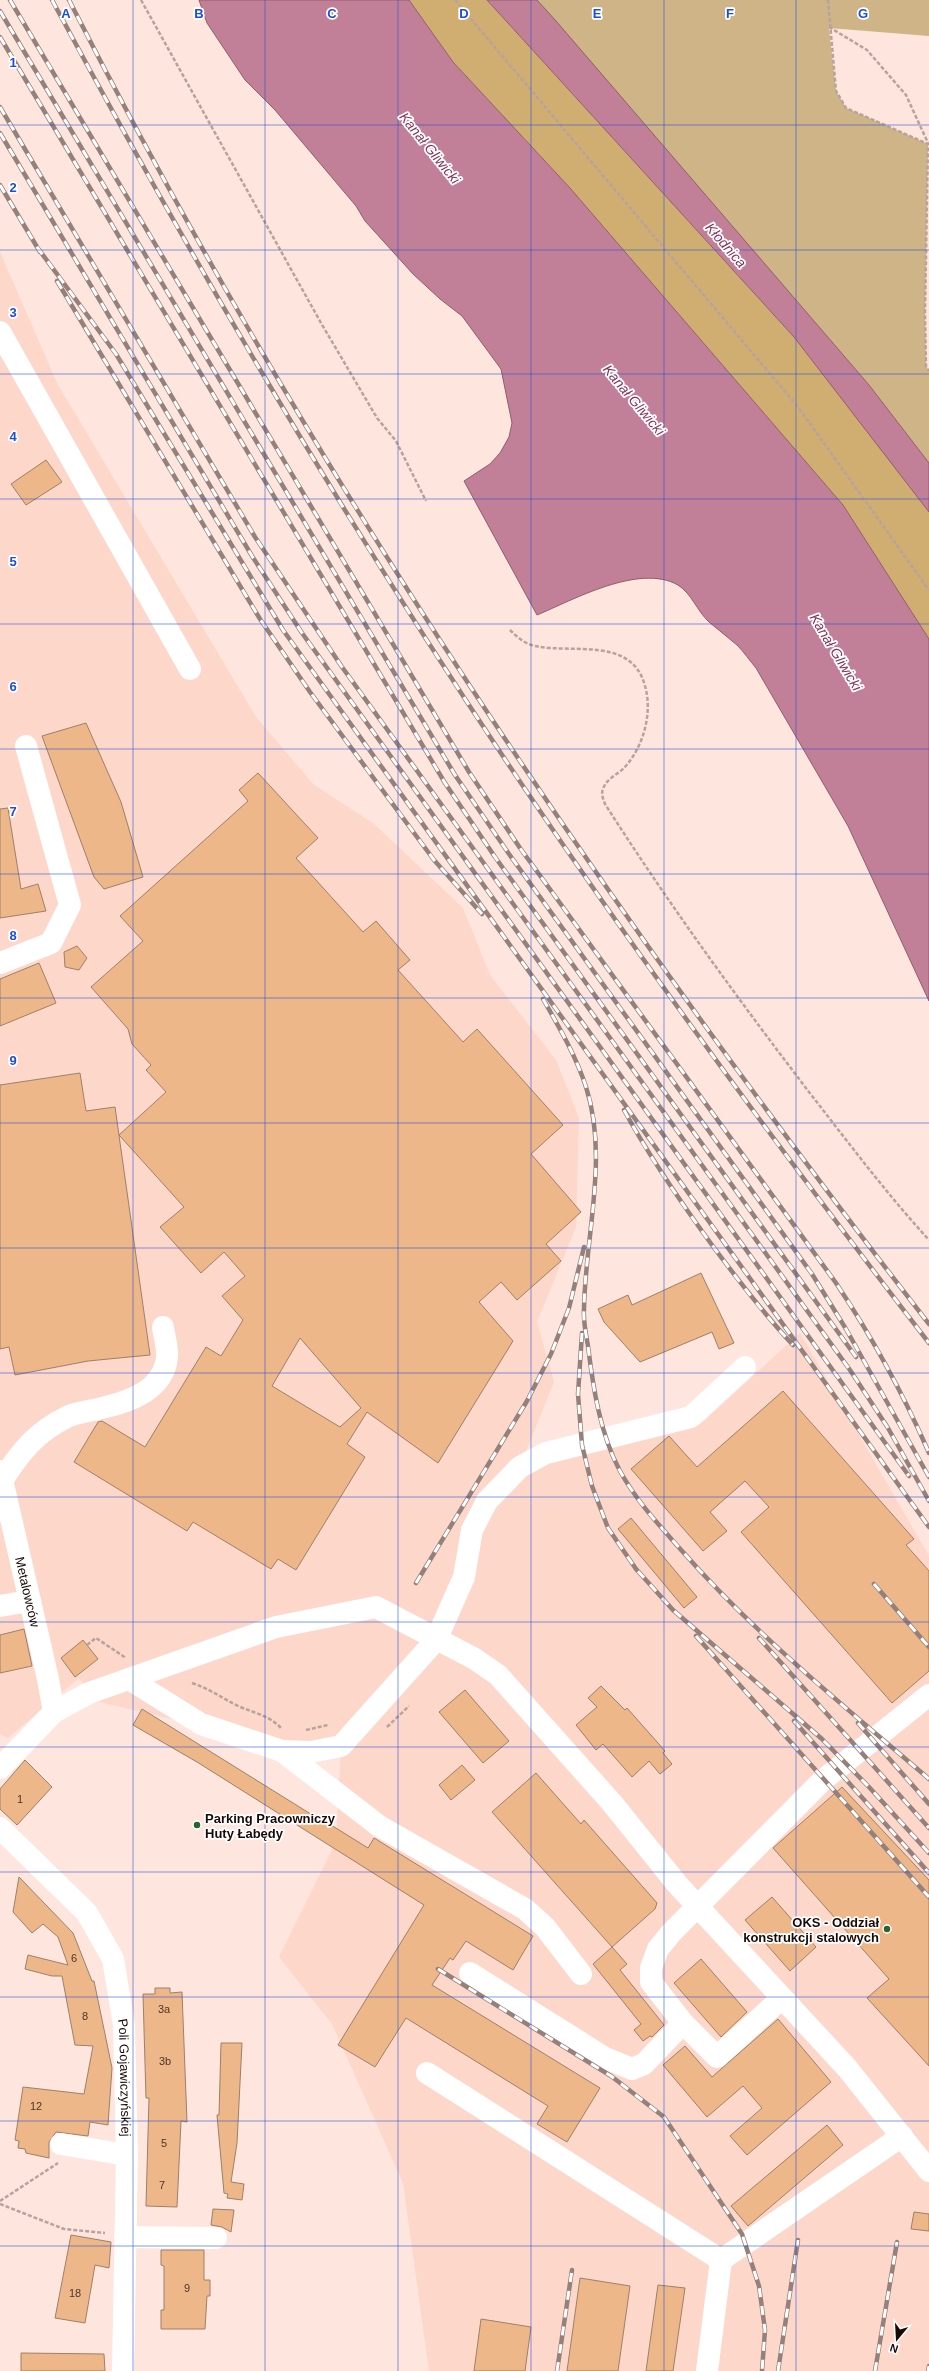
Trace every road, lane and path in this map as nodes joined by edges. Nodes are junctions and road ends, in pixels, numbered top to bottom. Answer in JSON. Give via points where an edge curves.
{"nodes":[{"id":1,"x":141,"y":0,"type":"edge"},
{"id":2,"x":455,"y":0,"type":"edge"},
{"id":3,"x":828,"y":0,"type":"edge"},
{"id":4,"x":829,"y":27,"type":"junction"},
{"id":5,"x":928,"y":144,"type":"junction"},
{"id":6,"x":0,"y":332,"type":"edge"},
{"id":7,"x":929,"y":371,"type":"edge"},
{"id":8,"x":426,"y":501,"type":"dead end"},
{"id":9,"x":929,"y":590,"type":"edge"},
{"id":10,"x":510,"y":630,"type":"dead end"},
{"id":11,"x":190,"y":669,"type":"dead end"},
{"id":12,"x":26,"y":746,"type":"dead end"},
{"id":13,"x":0,"y":963,"type":"edge"},
{"id":14,"x":929,"y":1240,"type":"edge"},
{"id":15,"x":162,"y":1327,"type":"dead end"},
{"id":16,"x":745,"y":1367,"type":"dead end"},
{"id":17,"x":1,"y":1476,"type":"edge"},
{"id":18,"x":30,"y":1601,"type":"junction"},
{"id":19,"x":0,"y":1606,"type":"edge"},
{"id":20,"x":436,"y":1640,"type":"junction"},
{"id":21,"x":87,"y":1645,"type":"dead end"},
{"id":22,"x":131,"y":1670,"type":"junction"},
{"id":23,"x":192,"y":1683,"type":"dead end"},
{"id":24,"x":929,"y":1695,"type":"edge"},
{"id":25,"x":54,"y":1712,"type":"junction"},
{"id":26,"x":328,"y":1725,"type":"dead end"},
{"id":27,"x":301,"y":1731,"type":"dead end"},
{"id":28,"x":285,"y":1743,"type":"junction"},
{"id":29,"x":0,"y":1768,"type":"edge"},
{"id":30,"x":0,"y":1828,"type":"edge"},
{"id":31,"x":698,"y":1908,"type":"junction"},
{"id":32,"x":470,"y":1973,"type":"dead end"},
{"id":33,"x":580,"y":1974,"type":"dead end"},
{"id":34,"x":782,"y":1998,"type":"junction"},
{"id":35,"x":683,"y":2023,"type":"junction"},
{"id":36,"x":427,"y":2073,"type":"dead end"},
{"id":37,"x":902,"y":2136,"type":"junction"},
{"id":38,"x":60,"y":2153,"type":"joint"},
{"id":39,"x":127,"y":2155,"type":"junction"},
{"id":40,"x":929,"y":2171,"type":"edge"},
{"id":41,"x":0,"y":2203,"type":"edge"},
{"id":42,"x":125,"y":2237,"type":"junction"},
{"id":43,"x":216,"y":2238,"type":"dead end"},
{"id":44,"x":721,"y":2260,"type":"junction"},
{"id":45,"x":123,"y":2371,"type":"edge"},
{"id":46,"x":706,"y":2371,"type":"edge"}],
"edges":[{"from":1,"to":8,"type":"path","via":[[322,323],[377,418],[396,441]]},
{"from":2,"to":9,"type":"path","via":[[798,407]]},
{"from":3,"to":4,"type":"path"},
{"from":4,"to":5,"type":"path","via":[[868,50],[906,95]]},
{"from":4,"to":5,"type":"path","via":[[836,91],[846,108]]},
{"from":5,"to":7,"type":"path","via":[[925,312],[926,366]]},
{"from":6,"to":11,"type":"street"},
{"from":10,"to":14,"type":"path","via":[[534,646],[609,651],[622,655],[633,663],[646,686],[648,701],[641,742],[635,755],[624,768],[605,784],[602,797],[605,804],[636,853],[761,1029],[895,1203]]},
{"from":12,"to":13,"type":"street","via":[[70,905],[51,943]]},
{"from":15,"to":17,"type":"street","via":[[167,1357],[162,1376],[145,1392],[125,1403],[70,1415],[39,1433]]},
{"from":16,"to":20,"type":"street","via":[[691,1418],[546,1453],[520,1467],[487,1500],[472,1530],[464,1577]]},
{"from":17,"to":18,"type":"street","name":"Metalowców"},
{"from":18,"to":19,"type":"street"},
{"from":18,"to":25,"type":"street","name":"Metalowców"},
{"from":20,"to":22,"type":"street","via":[[376,1607],[276,1627]]},
{"from":20,"to":28,"type":"street","via":[[341,1746],[311,1752]]},
{"from":20,"to":31,"type":"street","via":[[475,1659],[498,1675],[612,1803]]},
{"from":21,"to":22,"type":"path","via":[[96,1638]]},
{"from":22,"to":25,"type":"street"},
{"from":22,"to":28,"type":"street","via":[[201,1724]]},
{"from":23,"to":28,"type":"path","via":[[273,1719]]},
{"from":24,"to":31,"type":"street","via":[[823,1780]]},
{"from":25,"to":29,"type":"street"},
{"from":26,"to":27,"type":"path"},
{"from":28,"to":33,"type":"street","via":[[379,1826],[524,1909],[545,1927]]},
{"from":30,"to":39,"type":"street","name":"Poli Gojawiczyńskiej","via":[[86,1913],[113,1959],[124,2025]]},
{"from":31,"to":34,"type":"street"},
{"from":31,"to":35,"type":"street","via":[[658,1949],[651,1968],[651,1982]]},
{"from":32,"to":35,"type":"street","via":[[605,2058],[632,2069],[644,2064]]},
{"from":34,"to":35,"type":"street","via":[[717,2057]]},
{"from":34,"to":37,"type":"street","via":[[847,2068]]},
{"from":36,"to":44,"type":"street"},
{"from":37,"to":40,"type":"street"},
{"from":37,"to":44,"type":"street"},
{"from":38,"to":39,"type":"street"},
{"from":38,"to":41,"type":"path"},
{"from":39,"to":42,"type":"street","name":"Poli Gojawiczyńskiej"},
{"from":41,"to":42,"type":"path","via":[[64,2229]]},
{"from":42,"to":43,"type":"street"},
{"from":42,"to":45,"type":"street","name":"Poli Gojawiczyńskiej"},
{"from":44,"to":46,"type":"street"}]}
